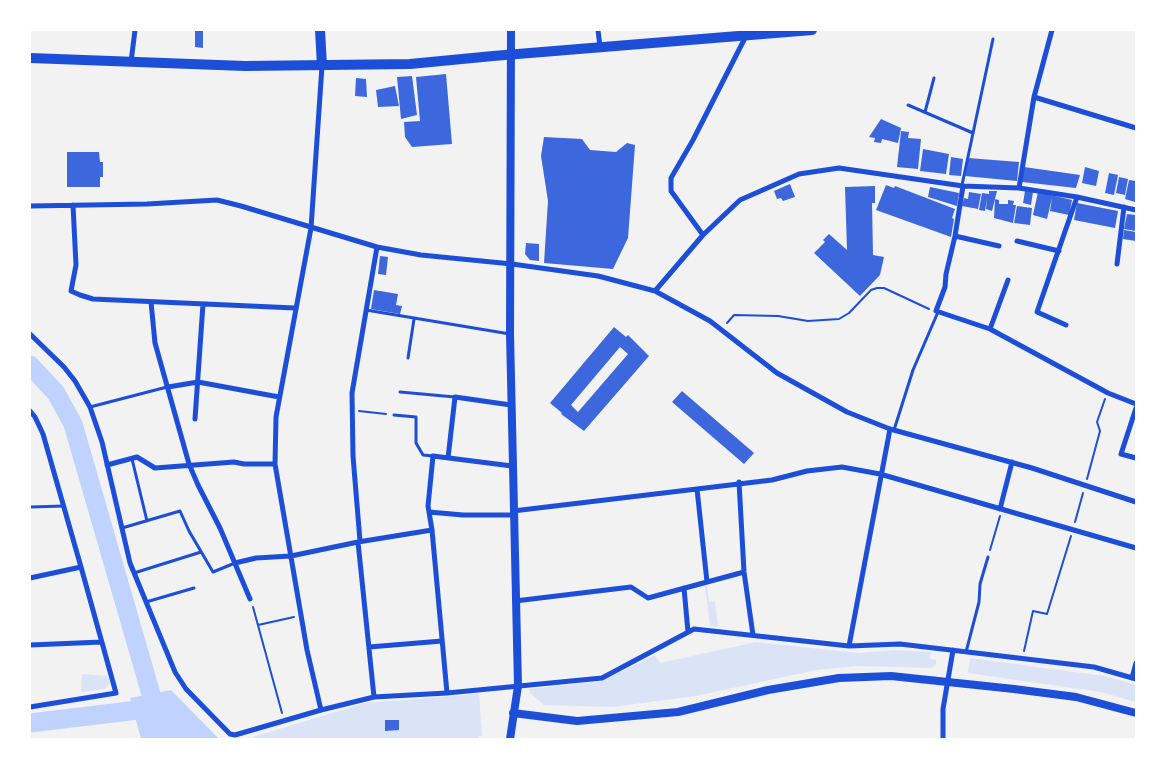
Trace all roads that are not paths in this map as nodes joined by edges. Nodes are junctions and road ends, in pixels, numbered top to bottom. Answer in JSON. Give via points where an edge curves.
{"nodes":[{"id":1,"x":134,"y":30,"type":"edge"},
{"id":2,"x":320,"y":30,"type":"edge"},
{"id":3,"x":512,"y":30,"type":"edge"},
{"id":4,"x":598,"y":30,"type":"edge"},
{"id":5,"x":812,"y":30,"type":"edge"},
{"id":6,"x":1052,"y":30,"type":"edge"},
{"id":7,"x":758,"y":32,"type":"edge"},
{"id":8,"x":746,"y":35,"type":"junction"},
{"id":9,"x":993,"y":39,"type":"dead end"},
{"id":10,"x":600,"y":48,"type":"junction"},
{"id":11,"x":512,"y":54,"type":"junction"},
{"id":12,"x":30,"y":58,"type":"edge"},
{"id":13,"x":131,"y":63,"type":"junction"},
{"id":14,"x":322,"y":66,"type":"junction"},
{"id":15,"x":934,"y":78,"type":"dead end"},
{"id":16,"x":1034,"y":97,"type":"junction"},
{"id":17,"x":908,"y":105,"type":"dead end"},
{"id":18,"x":925,"y":112,"type":"junction"},
{"id":19,"x":1136,"y":128,"type":"edge"},
{"id":20,"x":973,"y":133,"type":"junction"},
{"id":21,"x":962,"y":186,"type":"junction"},
{"id":22,"x":1018,"y":188,"type":"junction"},
{"id":23,"x":1077,"y":197,"type":"junction"},
{"id":24,"x":73,"y":205,"type":"junction"},
{"id":25,"x":30,"y":206,"type":"edge"},
{"id":26,"x":1124,"y":207,"type":"junction"},
{"id":27,"x":1136,"y":210,"type":"edge"},
{"id":28,"x":311,"y":228,"type":"junction"},
{"id":29,"x":702,"y":234,"type":"junction"},
{"id":30,"x":955,"y":236,"type":"junction"},
{"id":31,"x":1017,"y":240,"type":"dead end"},
{"id":32,"x":999,"y":246,"type":"dead end"},
{"id":33,"x":377,"y":247,"type":"junction"},
{"id":34,"x":1059,"y":251,"type":"junction"},
{"id":35,"x":512,"y":264,"type":"junction"},
{"id":36,"x":1117,"y":264,"type":"dead end"},
{"id":37,"x":1008,"y":280,"type":"dead end"},
{"id":38,"x":655,"y":291,"type":"junction"},
{"id":39,"x":151,"y":302,"type":"junction"},
{"id":40,"x":203,"y":304,"type":"junction"},
{"id":41,"x":296,"y":308,"type":"junction"},
{"id":42,"x":366,"y":310,"type":"junction"},
{"id":43,"x":937,"y":312,"type":"junction"},
{"id":44,"x":414,"y":319,"type":"junction"},
{"id":45,"x":1066,"y":325,"type":"dead end"},
{"id":46,"x":990,"y":329,"type":"junction"},
{"id":47,"x":30,"y":334,"type":"edge"},
{"id":48,"x":510,"y":334,"type":"junction"},
{"id":49,"x":408,"y":358,"type":"dead end"},
{"id":50,"x":198,"y":382,"type":"junction"},
{"id":51,"x":168,"y":387,"type":"junction"},
{"id":52,"x":400,"y":392,"type":"dead end"},
{"id":53,"x":279,"y":397,"type":"junction"},
{"id":54,"x":455,"y":397,"type":"junction"},
{"id":55,"x":1136,"y":404,"type":"edge"},
{"id":56,"x":511,"y":405,"type":"junction"},
{"id":57,"x":90,"y":407,"type":"junction"},
{"id":58,"x":1136,"y":408,"type":"edge"},
{"id":59,"x":30,"y":411,"type":"edge"},
{"id":60,"x":394,"y":415,"type":"road end"},
{"id":61,"x":195,"y":419,"type":"dead end"},
{"id":62,"x":892,"y":429,"type":"junction"},
{"id":63,"x":433,"y":456,"type":"junction"},
{"id":64,"x":132,"y":458,"type":"junction"},
{"id":65,"x":448,"y":458,"type":"junction"},
{"id":66,"x":1136,"y":458,"type":"edge"},
{"id":67,"x":1012,"y":462,"type":"junction"},
{"id":68,"x":189,"y":464,"type":"junction"},
{"id":69,"x":275,"y":464,"type":"junction"},
{"id":70,"x":107,"y":465,"type":"junction"},
{"id":71,"x":512,"y":466,"type":"junction"},
{"id":72,"x":880,"y":474,"type":"junction"},
{"id":73,"x":739,"y":482,"type":"junction"},
{"id":74,"x":697,"y":489,"type":"junction"},
{"id":75,"x":1136,"y":502,"type":"edge"},
{"id":76,"x":64,"y":506,"type":"junction"},
{"id":77,"x":30,"y":507,"type":"edge"},
{"id":78,"x":1001,"y":509,"type":"junction"},
{"id":79,"x":429,"y":512,"type":"junction"},
{"id":80,"x":513,"y":513,"type":"junction"},
{"id":81,"x":146,"y":521,"type":"junction"},
{"id":82,"x":122,"y":528,"type":"junction"},
{"id":83,"x":432,"y":530,"type":"junction"},
{"id":84,"x":359,"y":542,"type":"junction"},
{"id":85,"x":1136,"y":548,"type":"edge"},
{"id":86,"x":201,"y":552,"type":"junction"},
{"id":87,"x":291,"y":556,"type":"junction"},
{"id":88,"x":988,"y":557,"type":"road end"},
{"id":89,"x":235,"y":563,"type":"junction"},
{"id":90,"x":81,"y":567,"type":"junction"},
{"id":91,"x":744,"y":572,"type":"junction"},
{"id":92,"x":134,"y":573,"type":"junction"},
{"id":93,"x":30,"y":578,"type":"edge"},
{"id":94,"x":707,"y":582,"type":"junction"},
{"id":95,"x":194,"y":588,"type":"dead end"},
{"id":96,"x":684,"y":588,"type":"junction"},
{"id":97,"x":250,"y":599,"type":"road end"},
{"id":98,"x":516,"y":601,"type":"junction"},
{"id":99,"x":146,"y":602,"type":"junction"},
{"id":100,"x":688,"y":632,"type":"junction"},
{"id":101,"x":753,"y":635,"type":"junction"},
{"id":102,"x":442,"y":640,"type":"junction"},
{"id":103,"x":102,"y":642,"type":"junction"},
{"id":104,"x":30,"y":645,"type":"edge"},
{"id":105,"x":849,"y":646,"type":"junction"},
{"id":106,"x":369,"y":647,"type":"junction"},
{"id":107,"x":953,"y":650,"type":"junction"},
{"id":108,"x":966,"y":652,"type":"junction"},
{"id":109,"x":1136,"y":663,"type":"edge"},
{"id":110,"x":1134,"y":678,"type":"edge"},
{"id":111,"x":948,"y":682,"type":"junction"},
{"id":112,"x":518,"y":686,"type":"junction"},
{"id":113,"x":447,"y":693,"type":"junction"},
{"id":114,"x":374,"y":697,"type":"junction"},
{"id":115,"x":30,"y":707,"type":"edge"},
{"id":116,"x":321,"y":710,"type":"junction"},
{"id":117,"x":514,"y":713,"type":"junction"},
{"id":118,"x":1136,"y":713,"type":"edge"},
{"id":119,"x":510,"y":739,"type":"edge"},
{"id":120,"x":943,"y":739,"type":"edge"}],
"edges":[{"from":1,"to":13,"type":"street"},
{"from":2,"to":14,"type":"main road"},
{"from":3,"to":11,"type":"street"},
{"from":4,"to":10,"type":"street"},
{"from":5,"to":7,"type":"main road"},
{"from":6,"to":16,"type":"street"},
{"from":7,"to":8,"type":"main road"},
{"from":8,"to":10,"type":"main road"},
{"from":8,"to":29,"type":"street","via":[[671,178],[672,191]]},
{"from":9,"to":20,"type":"lane"},
{"from":10,"to":11,"type":"main road"},
{"from":11,"to":14,"type":"main road","via":[[410,64]]},
{"from":11,"to":35,"type":"street"},
{"from":12,"to":13,"type":"main road"},
{"from":13,"to":14,"type":"main road"},
{"from":14,"to":28,"type":"street"},
{"from":15,"to":18,"type":"lane"},
{"from":16,"to":19,"type":"street"},
{"from":16,"to":22,"type":"street"},
{"from":17,"to":18,"type":"lane"},
{"from":18,"to":20,"type":"lane"},
{"from":20,"to":21,"type":"lane"},
{"from":21,"to":22,"type":"street"},
{"from":21,"to":29,"type":"street","via":[[839,168],[800,174],[740,200]]},
{"from":21,"to":30,"type":"street"},
{"from":22,"to":23,"type":"street"},
{"from":23,"to":26,"type":"street"},
{"from":23,"to":34,"type":"street"},
{"from":24,"to":25,"type":"street"},
{"from":24,"to":28,"type":"street","via":[[217,200]]},
{"from":24,"to":39,"type":"street","via":[[76,266],[71,291],[92,299]]},
{"from":26,"to":27,"type":"street"},
{"from":26,"to":36,"type":"street"},
{"from":28,"to":33,"type":"street"},
{"from":28,"to":41,"type":"street"},
{"from":29,"to":38,"type":"street"},
{"from":30,"to":32,"type":"street"},
{"from":30,"to":43,"type":"street"},
{"from":31,"to":34,"type":"street"},
{"from":33,"to":35,"type":"street"},
{"from":33,"to":42,"type":"street"},
{"from":34,"to":45,"type":"street","via":[[1037,312]]},
{"from":35,"to":38,"type":"street","via":[[598,276]]},
{"from":35,"to":48,"type":"street"},
{"from":37,"to":46,"type":"street"},
{"from":38,"to":62,"type":"street","via":[[710,321],[777,373],[847,412]]},
{"from":39,"to":40,"type":"street"},
{"from":39,"to":51,"type":"street","via":[[155,344]]},
{"from":40,"to":41,"type":"street"},
{"from":40,"to":50,"type":"street"},
{"from":41,"to":53,"type":"street"},
{"from":42,"to":44,"type":"lane"},
{"from":42,"to":84,"type":"street","via":[[352,393]]},
{"from":43,"to":46,"type":"street"},
{"from":43,"to":62,"type":"lane"},
{"from":44,"to":48,"type":"lane"},
{"from":44,"to":49,"type":"lane"},
{"from":46,"to":55,"type":"street","via":[[1108,393]]},
{"from":47,"to":57,"type":"street","via":[[64,367]]},
{"from":48,"to":56,"type":"street"},
{"from":50,"to":51,"type":"street"},
{"from":50,"to":53,"type":"street"},
{"from":50,"to":61,"type":"street"},
{"from":51,"to":57,"type":"lane"},
{"from":51,"to":68,"type":"street"},
{"from":52,"to":54,"type":"lane"},
{"from":53,"to":69,"type":"street"},
{"from":54,"to":56,"type":"street"},
{"from":54,"to":65,"type":"street"},
{"from":56,"to":71,"type":"street"},
{"from":57,"to":70,"type":"street"},
{"from":58,"to":66,"type":"street","via":[[1121,454]]},
{"from":59,"to":76,"type":"street","via":[[43,434]]},
{"from":60,"to":63,"type":"lane","via":[[416,417],[416,443],[423,455]]},
{"from":62,"to":67,"type":"street"},
{"from":62,"to":72,"type":"street"},
{"from":63,"to":65,"type":"street"},
{"from":63,"to":79,"type":"street"},
{"from":64,"to":68,"type":"street","via":[[137,457],[155,468]]},
{"from":64,"to":70,"type":"street"},
{"from":64,"to":81,"type":"lane"},
{"from":65,"to":71,"type":"street"},
{"from":67,"to":75,"type":"street"},
{"from":67,"to":78,"type":"street"},
{"from":68,"to":69,"type":"street"},
{"from":68,"to":89,"type":"street"},
{"from":69,"to":87,"type":"street"},
{"from":70,"to":82,"type":"street"},
{"from":71,"to":80,"type":"street"},
{"from":72,"to":73,"type":"street","via":[[842,467],[808,470],[772,480]]},
{"from":72,"to":78,"type":"street"},
{"from":72,"to":105,"type":"street"},
{"from":73,"to":74,"type":"street"},
{"from":73,"to":91,"type":"street"},
{"from":74,"to":80,"type":"street"},
{"from":74,"to":94,"type":"street"},
{"from":76,"to":77,"type":"lane"},
{"from":76,"to":90,"type":"street"},
{"from":78,"to":85,"type":"street"},
{"from":79,"to":80,"type":"street","via":[[462,515]]},
{"from":79,"to":83,"type":"street"},
{"from":80,"to":98,"type":"street"},
{"from":81,"to":82,"type":"lane"},
{"from":81,"to":86,"type":"lane","via":[[180,511]]},
{"from":82,"to":92,"type":"street"},
{"from":83,"to":84,"type":"street"},
{"from":83,"to":102,"type":"street"},
{"from":84,"to":87,"type":"street"},
{"from":84,"to":106,"type":"street"},
{"from":86,"to":89,"type":"lane","via":[[213,572]]},
{"from":86,"to":92,"type":"lane"},
{"from":87,"to":89,"type":"street"},
{"from":87,"to":116,"type":"street"},
{"from":88,"to":108,"type":"lane"},
{"from":89,"to":97,"type":"street"},
{"from":90,"to":93,"type":"street"},
{"from":90,"to":103,"type":"street"},
{"from":91,"to":94,"type":"street"},
{"from":91,"to":101,"type":"street"},
{"from":92,"to":99,"type":"street"},
{"from":94,"to":96,"type":"street"},
{"from":95,"to":99,"type":"lane"},
{"from":96,"to":98,"type":"street","via":[[648,598],[631,587]]},
{"from":96,"to":100,"type":"street"},
{"from":98,"to":112,"type":"street"},
{"from":99,"to":116,"type":"street","via":[[175,672],[186,689],[230,734]]},
{"from":100,"to":101,"type":"street","via":[[694,629]]},
{"from":100,"to":112,"type":"street","via":[[602,678]]},
{"from":101,"to":105,"type":"street"},
{"from":102,"to":106,"type":"street"},
{"from":102,"to":113,"type":"street"},
{"from":103,"to":104,"type":"street"},
{"from":103,"to":115,"type":"street","via":[[116,693]]},
{"from":105,"to":107,"type":"street","via":[[900,644]]},
{"from":106,"to":114,"type":"street"},
{"from":107,"to":108,"type":"street"},
{"from":107,"to":111,"type":"street"},
{"from":108,"to":110,"type":"street","via":[[1094,667]]},
{"from":109,"to":110,"type":"street"},
{"from":111,"to":117,"type":"street","via":[[891,676],[839,678],[768,690],[678,712],[578,721]]},
{"from":111,"to":118,"type":"street","via":[[1076,697]]},
{"from":111,"to":120,"type":"street","via":[[943,709]]},
{"from":112,"to":113,"type":"street"},
{"from":112,"to":117,"type":"street"},
{"from":113,"to":114,"type":"street"},
{"from":114,"to":116,"type":"street"},
{"from":117,"to":119,"type":"street"}]}
